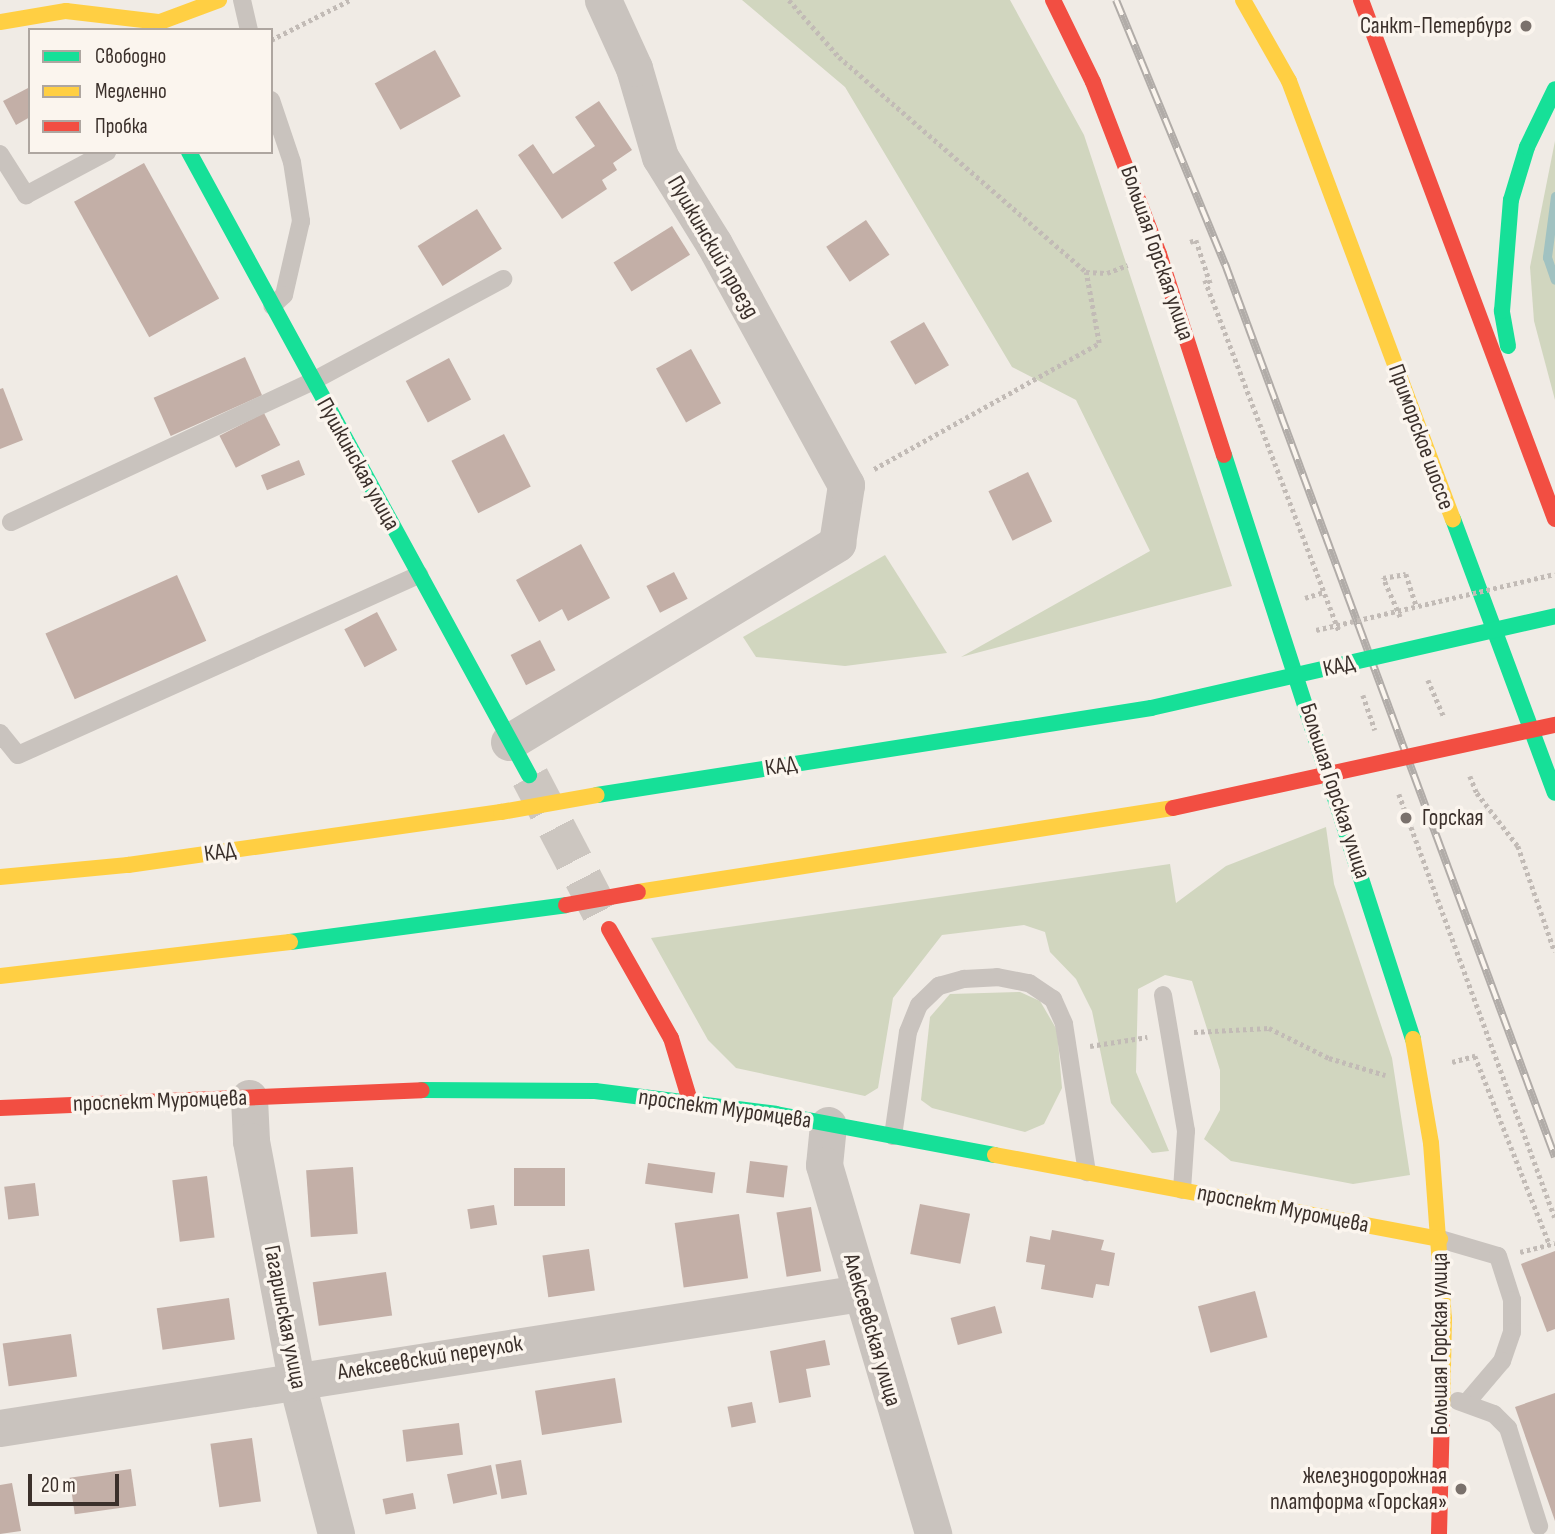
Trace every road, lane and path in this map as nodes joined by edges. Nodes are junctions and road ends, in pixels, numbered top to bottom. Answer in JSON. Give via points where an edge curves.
{"nodes":[{"id":1,"x":171,"y":0,"type":"edge"},
{"id":2,"x":219,"y":0,"type":"edge"},
{"id":3,"x":242,"y":0,"type":"edge"},
{"id":4,"x":350,"y":0,"type":"edge"},
{"id":5,"x":603,"y":0,"type":"edge"},
{"id":6,"x":789,"y":0,"type":"edge"},
{"id":7,"x":1053,"y":0,"type":"edge"},
{"id":8,"x":1243,"y":0,"type":"edge"},
{"id":9,"x":1361,"y":0,"type":"edge"},
{"id":10,"x":67,"y":6,"type":"edge"},
{"id":11,"x":0,"y":22,"type":"edge"},
{"id":12,"x":135,"y":25,"type":"edge"},
{"id":13,"x":249,"y":28,"type":"edge"},
{"id":14,"x":273,"y":39,"type":"edge"},
{"id":15,"x":1555,"y":89,"type":"edge"},
{"id":16,"x":273,"y":106,"type":"edge"},
{"id":17,"x":0,"y":154,"type":"edge"},
{"id":18,"x":103,"y":154,"type":"edge"},
{"id":19,"x":190,"y":154,"type":"edge"},
{"id":20,"x":1188,"y":243,"type":"dead end"},
{"id":21,"x":1203,"y":259,"type":"dead end"},
{"id":22,"x":1130,"y":264,"type":"dead end"},
{"id":23,"x":1086,"y":272,"type":"junction"},
{"id":24,"x":503,"y":279,"type":"dead end"},
{"id":25,"x":1212,"y":288,"type":"junction"},
{"id":26,"x":272,"y":306,"type":"junction"},
{"id":27,"x":313,"y":381,"type":"junction"},
{"id":28,"x":1530,"y":450,"type":"junction"},
{"id":29,"x":1555,"y":469,"type":"edge"},
{"id":30,"x":846,"y":485,"type":"junction"},
{"id":31,"x":1555,"y":519,"type":"edge"},
{"id":32,"x":11,"y":522,"type":"dead end"},
{"id":33,"x":1406,"y":574,"type":"dead end"},
{"id":34,"x":1555,"y":574,"type":"edge"},
{"id":35,"x":419,"y":575,"type":"junction"},
{"id":36,"x":1324,"y":592,"type":"junction"},
{"id":37,"x":1305,"y":598,"type":"dead end"},
{"id":38,"x":1417,"y":607,"type":"junction"},
{"id":39,"x":1555,"y":616,"type":"edge"},
{"id":40,"x":1316,"y":630,"type":"dead end"},
{"id":41,"x":1343,"y":643,"type":"dead end"},
{"id":42,"x":1358,"y":682,"type":"dead end"},
{"id":43,"x":1555,"y":725,"type":"edge"},
{"id":44,"x":0,"y":733,"type":"edge"},
{"id":45,"x":1377,"y":734,"type":"dead end"},
{"id":46,"x":509,"y":742,"type":"junction"},
{"id":47,"x":529,"y":775,"type":"tunnel mouth"},
{"id":48,"x":1396,"y":785,"type":"dead end"},
{"id":49,"x":1555,"y":793,"type":"edge"},
{"id":50,"x":0,"y":877,"type":"edge"},
{"id":51,"x":609,"y":929,"type":"tunnel mouth"},
{"id":52,"x":0,"y":976,"type":"edge"},
{"id":53,"x":1163,"y":995,"type":"dead end"},
{"id":54,"x":1170,"y":1033,"type":"junction"},
{"id":55,"x":1086,"y":1047,"type":"dead end"},
{"id":56,"x":1448,"y":1063,"type":"dead end"},
{"id":57,"x":1393,"y":1075,"type":"dead end"},
{"id":58,"x":249,"y":1098,"type":"junction"},
{"id":59,"x":690,"y":1101,"type":"junction"},
{"id":60,"x":0,"y":1108,"type":"edge"},
{"id":61,"x":828,"y":1125,"type":"junction"},
{"id":62,"x":893,"y":1136,"type":"junction"},
{"id":63,"x":1087,"y":1172,"type":"junction"},
{"id":64,"x":1182,"y":1190,"type":"junction"},
{"id":65,"x":1555,"y":1217,"type":"edge"},
{"id":66,"x":1440,"y":1240,"type":"junction"},
{"id":67,"x":1553,"y":1244,"type":"edge"},
{"id":68,"x":1498,"y":1256,"type":"junction"},
{"id":69,"x":860,"y":1293,"type":"junction"},
{"id":70,"x":296,"y":1379,"type":"junction"},
{"id":71,"x":1442,"y":1401,"type":"junction"},
{"id":72,"x":1468,"y":1401,"type":"junction"},
{"id":73,"x":0,"y":1428,"type":"edge"},
{"id":74,"x":1539,"y":1526,"type":"dead end"},
{"id":75,"x":335,"y":1534,"type":"edge"},
{"id":76,"x":933,"y":1534,"type":"edge"},
{"id":77,"x":1439,"y":1534,"type":"edge"}],
"edges":[{"from":1,"to":12,"type":"street"},
{"from":2,"to":12,"type":"main road","via":[[182,18]]},
{"from":3,"to":13,"type":"lane"},
{"from":4,"to":14,"type":"path"},
{"from":5,"to":30,"type":"street","name":"Пушкинский проезд","via":[[634,68],[660,157],[714,244]]},
{"from":6,"to":23,"type":"path","via":[[839,57]]},
{"from":7,"to":66,"type":"main road","name":"Большая Горская улица","via":[[1097,93],[1158,254],[1377,923],[1420,1071]]},
{"from":8,"to":49,"type":"main road","name":"Приморское шоссе","via":[[1289,81]]},
{"from":9,"to":28,"type":"main road"},
{"from":10,"to":11,"type":"main road"},
{"from":10,"to":12,"type":"main road"},
{"from":15,"to":28,"type":"main road","via":[[1527,147],[1511,200],[1505,248],[1502,311]]},
{"from":16,"to":26,"type":"lane","via":[[292,162],[301,221],[284,295]]},
{"from":17,"to":18,"type":"lane","via":[[26,195]]},
{"from":19,"to":26,"type":"main road","name":"Пушкинская улица"},
{"from":20,"to":25,"type":"path","via":[[1200,273]]},
{"from":21,"to":25,"type":"path"},
{"from":22,"to":23,"type":"path","via":[[1107,273]]},
{"from":23,"to":30,"type":"path","via":[[1099,343]]},
{"from":24,"to":27,"type":"lane"},
{"from":25,"to":36,"type":"path"},
{"from":26,"to":27,"type":"main road","name":"Пушкинская улица"},
{"from":27,"to":32,"type":"lane"},
{"from":27,"to":35,"type":"main road","name":"Пушкинская улица"},
{"from":28,"to":29,"type":"lane"},
{"from":28,"to":31,"type":"main road"},
{"from":30,"to":46,"type":"street","via":[[837,543]]},
{"from":33,"to":38,"type":"path"},
{"from":34,"to":38,"type":"path","bridge":true},
{"from":35,"to":44,"type":"lane","via":[[18,755]]},
{"from":35,"to":46,"type":"main road","name":"Пушкинская улица"},
{"from":36,"to":37,"type":"path"},
{"from":36,"to":41,"type":"path"},
{"from":38,"to":40,"type":"path","bridge":true},
{"from":39,"to":50,"type":"main road","name":"КАД","bridge":true,"via":[[1151,708],[501,812],[128,865]]},
{"from":42,"to":45,"type":"path"},
{"from":43,"to":52,"type":"main road","bridge":true,"via":[[1173,808],[566,905],[151,961]]},
{"from":46,"to":47,"type":"main road","name":"Пушкинская улица"},
{"from":48,"to":65,"type":"path"},
{"from":51,"to":59,"type":"main road","via":[[671,1038]]},
{"from":53,"to":54,"type":"lane"},
{"from":54,"to":55,"type":"path"},
{"from":54,"to":57,"type":"path","via":[[1269,1028],[1329,1058]]},
{"from":54,"to":64,"type":"lane","via":[[1186,1131]]},
{"from":56,"to":67,"type":"path","via":[[1475,1056]]},
{"from":58,"to":59,"type":"main road","name":"проспект Муромцева","via":[[472,1088],[594,1091]]},
{"from":58,"to":60,"type":"main road","name":"проспект Муромцева"},
{"from":58,"to":70,"type":"street","name":"Гагаринская улица","via":[[251,1141]]},
{"from":59,"to":61,"type":"main road","name":"проспект Муромцева"},
{"from":61,"to":62,"type":"main road","name":"проспект Муромцева"},
{"from":61,"to":69,"type":"street","name":"Алексеевская улица","via":[[824,1165]]},
{"from":62,"to":63,"type":"main road","name":"проспект Муромцева"},
{"from":62,"to":63,"type":"lane","via":[[908,1032],[919,1005],[939,986],[997,977],[1029,983],[1053,999],[1064,1024]]},
{"from":63,"to":64,"type":"main road","name":"проспект Муромцева"},
{"from":64,"to":66,"type":"main road","name":"проспект Муромцева"},
{"from":66,"to":68,"type":"lane"},
{"from":66,"to":71,"type":"main road","name":"Большая Горская улица"},
{"from":67,"to":68,"type":"path"},
{"from":68,"to":72,"type":"lane","via":[[1512,1300],[1512,1332],[1502,1361]]},
{"from":69,"to":70,"type":"street","name":"Алексеевский переулок"},
{"from":69,"to":76,"type":"street","name":"Алексеевская улица"},
{"from":70,"to":73,"type":"street","name":"Алексеевский переулок"},
{"from":70,"to":75,"type":"street","name":"Гагаринская улица"},
{"from":71,"to":72,"type":"lane"},
{"from":71,"to":77,"type":"main road","name":"Большая Горская улица"},
{"from":72,"to":74,"type":"lane","via":[[1494,1414],[1508,1429]]}]}
